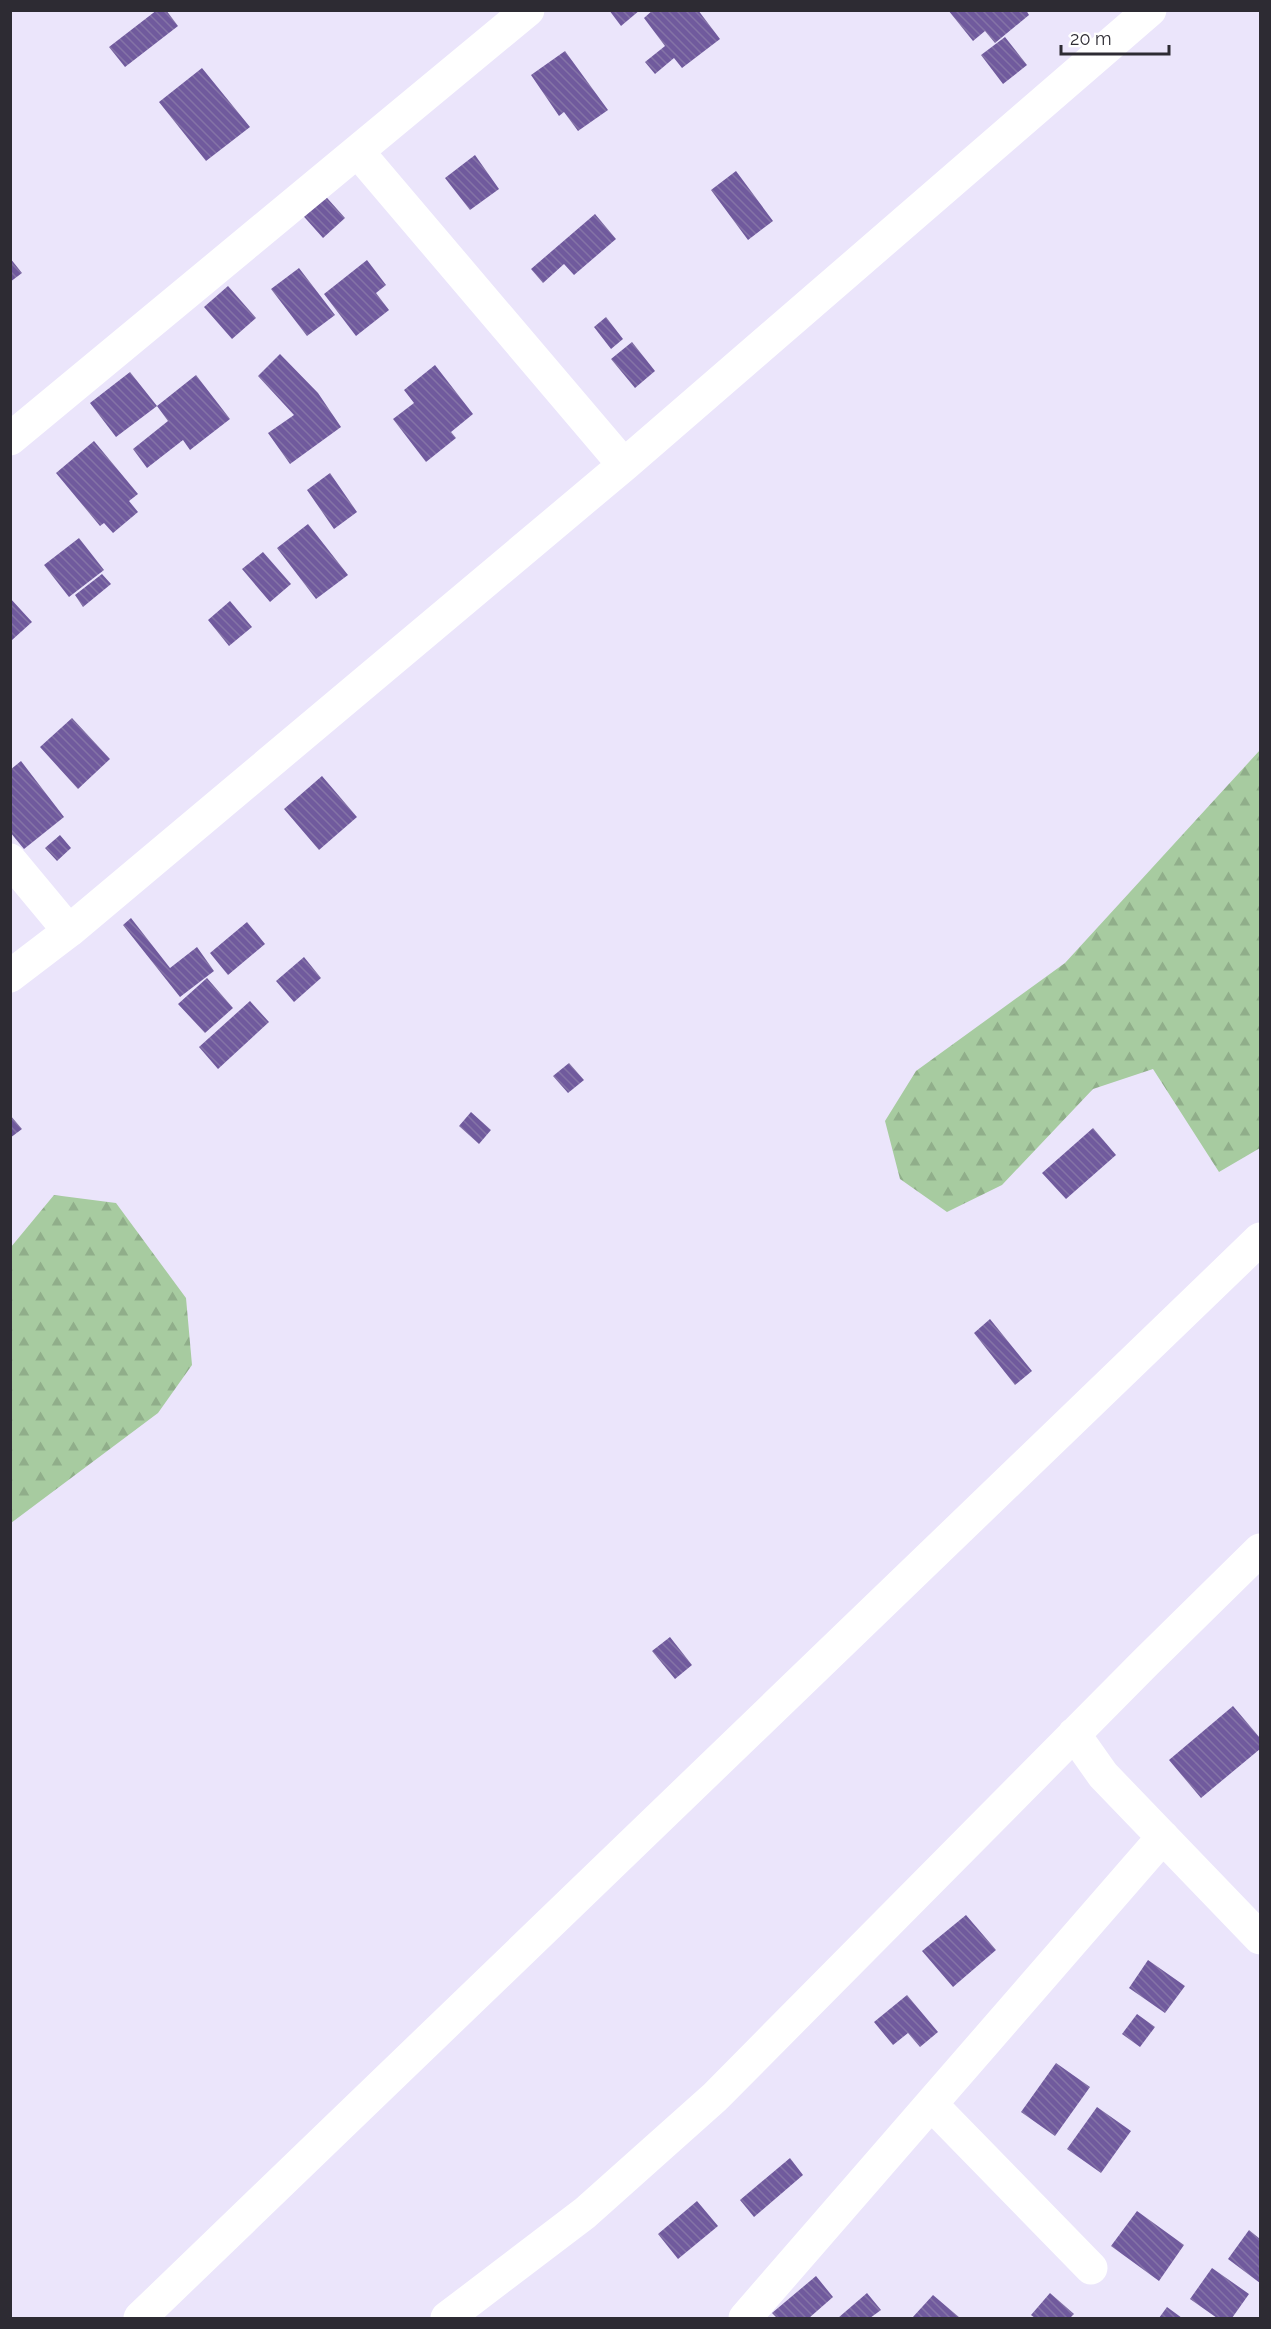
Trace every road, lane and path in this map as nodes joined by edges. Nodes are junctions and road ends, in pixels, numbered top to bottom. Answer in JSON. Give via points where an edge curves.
{"nodes":[{"id":1,"x":528,"y":10,"type":"edge"},
{"id":2,"x":1150,"y":10,"type":"edge"},
{"id":3,"x":358,"y":152,"type":"junction"},
{"id":4,"x":10,"y":439,"type":"edge"},
{"id":5,"x":624,"y":465,"type":"junction"},
{"id":6,"x":10,"y":860,"type":"edge"},
{"id":7,"x":69,"y":931,"type":"junction"},
{"id":8,"x":10,"y":976,"type":"edge"},
{"id":9,"x":1260,"y":1239,"type":"edge"},
{"id":10,"x":1260,"y":1550,"type":"edge"},
{"id":11,"x":1074,"y":1734,"type":"junction"},
{"id":12,"x":1163,"y":1837,"type":"junction"},
{"id":13,"x":1260,"y":1938,"type":"edge"},
{"id":14,"x":931,"y":2104,"type":"junction"},
{"id":15,"x":1090,"y":2268,"type":"dead end"},
{"id":16,"x":140,"y":2319,"type":"edge"},
{"id":17,"x":447,"y":2319,"type":"edge"},
{"id":18,"x":745,"y":2319,"type":"edge"}],
"edges":[{"from":1,"to":3,"type":"street"},
{"from":2,"to":5,"type":"street"},
{"from":3,"to":4,"type":"street"},
{"from":3,"to":5,"type":"street"},
{"from":5,"to":7,"type":"street"},
{"from":6,"to":7,"type":"street"},
{"from":7,"to":8,"type":"street"},
{"from":9,"to":16,"type":"street"},
{"from":10,"to":11,"type":"street"},
{"from":11,"to":12,"type":"street","via":[[1103,1775]]},
{"from":11,"to":17,"type":"street","via":[[714,2097],[585,2213]]},
{"from":12,"to":13,"type":"street"},
{"from":12,"to":14,"type":"street"},
{"from":14,"to":15,"type":"street"},
{"from":14,"to":18,"type":"street"}]}
